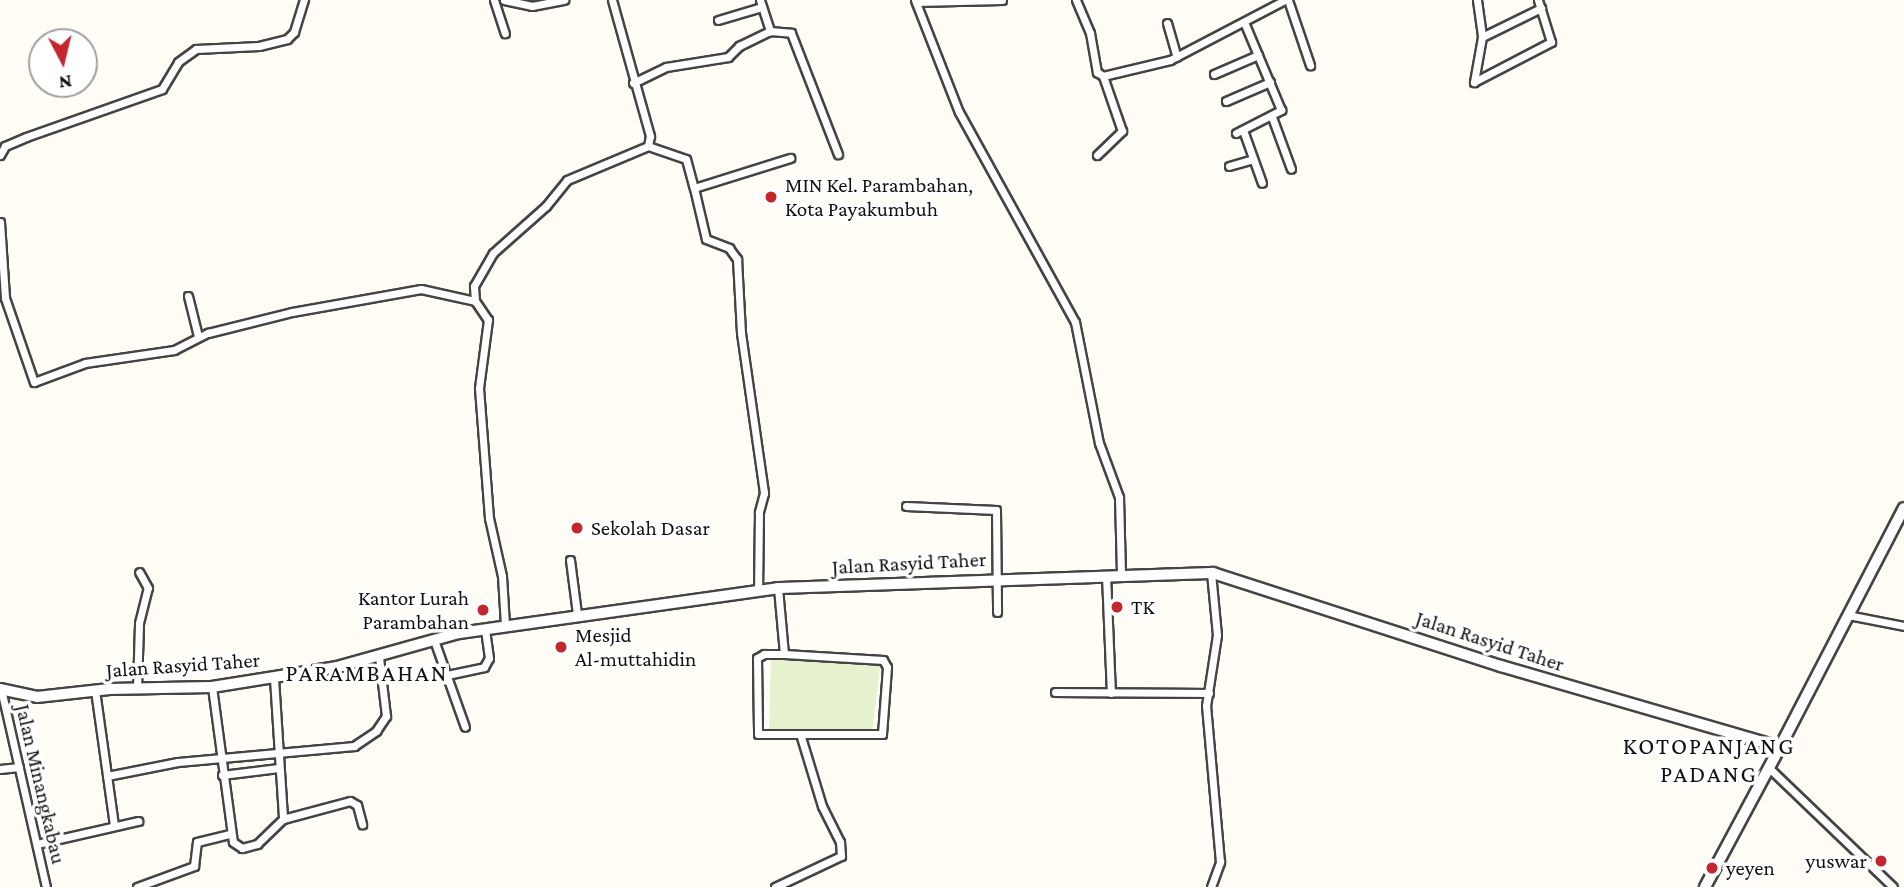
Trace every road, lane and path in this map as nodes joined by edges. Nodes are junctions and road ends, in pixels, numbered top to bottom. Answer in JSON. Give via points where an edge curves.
{"nodes":[{"id":1,"x":304,"y":0,"type":"edge"},
{"id":2,"x":494,"y":0,"type":"edge"},
{"id":3,"x":504,"y":0,"type":"edge"},
{"id":4,"x":564,"y":0,"type":"edge"},
{"id":5,"x":612,"y":0,"type":"edge"},
{"id":6,"x":1002,"y":0,"type":"edge"},
{"id":7,"x":1076,"y":0,"type":"edge"},
{"id":8,"x":1286,"y":0,"type":"edge"},
{"id":9,"x":1477,"y":0,"type":"edge"},
{"id":10,"x":916,"y":1,"type":"edge"},
{"id":11,"x":761,"y":3,"type":"edge"},
{"id":12,"x":1539,"y":4,"type":"edge"},
{"id":13,"x":718,"y":20,"type":"dead end"},
{"id":14,"x":1244,"y":22,"type":"junction"},
{"id":15,"x":1167,"y":23,"type":"dead end"},
{"id":16,"x":770,"y":31,"type":"junction"},
{"id":17,"x":505,"y":33,"type":"dead end"},
{"id":18,"x":1482,"y":37,"type":"junction"},
{"id":19,"x":1258,"y":55,"type":"junction"},
{"id":20,"x":1177,"y":57,"type":"junction"},
{"id":21,"x":1310,"y":65,"type":"dead end"},
{"id":22,"x":1213,"y":74,"type":"dead end"},
{"id":23,"x":1103,"y":76,"type":"junction"},
{"id":24,"x":1270,"y":82,"type":"junction"},
{"id":25,"x":633,"y":83,"type":"junction"},
{"id":26,"x":1226,"y":100,"type":"dead end"},
{"id":27,"x":1272,"y":117,"type":"junction"},
{"id":28,"x":648,"y":146,"type":"junction"},
{"id":29,"x":838,"y":154,"type":"dead end"},
{"id":30,"x":0,"y":155,"type":"edge"},
{"id":31,"x":1097,"y":155,"type":"dead end"},
{"id":32,"x":790,"y":158,"type":"dead end"},
{"id":33,"x":1253,"y":159,"type":"junction"},
{"id":34,"x":1229,"y":166,"type":"dead end"},
{"id":35,"x":1291,"y":169,"type":"dead end"},
{"id":36,"x":1262,"y":183,"type":"dead end"},
{"id":37,"x":694,"y":188,"type":"junction"},
{"id":38,"x":0,"y":222,"type":"edge"},
{"id":39,"x":188,"y":296,"type":"dead end"},
{"id":40,"x":475,"y":301,"type":"junction"},
{"id":41,"x":198,"y":336,"type":"junction"},
{"id":42,"x":906,"y":506,"type":"dead end"},
{"id":43,"x":1904,"y":508,"type":"edge"},
{"id":44,"x":570,"y":560,"type":"dead end"},
{"id":45,"x":139,"y":572,"type":"dead end"},
{"id":46,"x":1211,"y":573,"type":"junction"},
{"id":47,"x":1121,"y":574,"type":"junction"},
{"id":48,"x":1106,"y":575,"type":"junction"},
{"id":49,"x":997,"y":578,"type":"junction"},
{"id":50,"x":778,"y":588,"type":"junction"},
{"id":51,"x":758,"y":590,"type":"junction"},
{"id":52,"x":997,"y":612,"type":"dead end"},
{"id":53,"x":577,"y":614,"type":"junction"},
{"id":54,"x":1848,"y":615,"type":"junction"},
{"id":55,"x":505,"y":625,"type":"junction"},
{"id":56,"x":1904,"y":626,"type":"edge"},
{"id":57,"x":485,"y":628,"type":"junction"},
{"id":58,"x":434,"y":640,"type":"junction"},
{"id":59,"x":784,"y":654,"type":"junction"},
{"id":60,"x":379,"y":657,"type":"junction"},
{"id":61,"x":447,"y":676,"type":"junction"},
{"id":62,"x":274,"y":678,"type":"junction"},
{"id":63,"x":212,"y":687,"type":"junction"},
{"id":64,"x":137,"y":688,"type":"junction"},
{"id":65,"x":1,"y":689,"type":"edge"},
{"id":66,"x":95,"y":690,"type":"junction"},
{"id":67,"x":1055,"y":692,"type":"dead end"},
{"id":68,"x":1111,"y":693,"type":"junction"},
{"id":69,"x":1209,"y":693,"type":"junction"},
{"id":70,"x":465,"y":727,"type":"dead end"},
{"id":71,"x":801,"y":737,"type":"junction"},
{"id":72,"x":1780,"y":747,"type":"junction"},
{"id":73,"x":278,"y":752,"type":"junction"},
{"id":74,"x":220,"y":757,"type":"junction"},
{"id":75,"x":19,"y":767,"type":"junction"},
{"id":76,"x":279,"y":768,"type":"junction"},
{"id":77,"x":0,"y":769,"type":"edge"},
{"id":78,"x":1770,"y":769,"type":"junction"},
{"id":79,"x":222,"y":775,"type":"junction"},
{"id":80,"x":107,"y":776,"type":"junction"},
{"id":81,"x":284,"y":819,"type":"junction"},
{"id":82,"x":138,"y":821,"type":"dead end"},
{"id":83,"x":362,"y":824,"type":"dead end"},
{"id":84,"x":114,"y":826,"type":"junction"},
{"id":85,"x":230,"y":834,"type":"junction"},
{"id":86,"x":37,"y":844,"type":"junction"},
{"id":87,"x":46,"y":887,"type":"edge"},
{"id":88,"x":137,"y":887,"type":"edge"},
{"id":89,"x":775,"y":887,"type":"edge"},
{"id":90,"x":1210,"y":887,"type":"edge"},
{"id":91,"x":1705,"y":887,"type":"edge"},
{"id":92,"x":1893,"y":887,"type":"edge"}],
"edges":[{"from":1,"to":30,"type":"street","via":[[294,32],[287,39],[259,46],[196,49],[178,62],[162,89],[26,137],[5,146]]},
{"from":2,"to":17,"type":"street"},
{"from":3,"to":4,"type":"street","via":[[531,6]]},
{"from":5,"to":25,"type":"street"},
{"from":6,"to":10,"type":"street"},
{"from":7,"to":23,"type":"street","via":[[1090,33],[1097,72]]},
{"from":8,"to":14,"type":"street"},
{"from":8,"to":21,"type":"street"},
{"from":9,"to":18,"type":"street"},
{"from":10,"to":47,"type":"street","via":[[959,112],[1075,322],[1099,443],[1119,497]]},
{"from":11,"to":13,"type":"street"},
{"from":11,"to":16,"type":"street"},
{"from":12,"to":18,"type":"street"},
{"from":12,"to":18,"type":"street","via":[[1551,42],[1474,82]]},
{"from":14,"to":19,"type":"street"},
{"from":14,"to":20,"type":"street"},
{"from":15,"to":20,"type":"street"},
{"from":16,"to":25,"type":"street","via":[[739,46],[728,57],[666,67]]},
{"from":16,"to":29,"type":"street","via":[[791,33]]},
{"from":19,"to":22,"type":"street"},
{"from":19,"to":24,"type":"street"},
{"from":20,"to":23,"type":"street"},
{"from":23,"to":31,"type":"street","via":[[1122,131]]},
{"from":24,"to":26,"type":"street"},
{"from":24,"to":27,"type":"street","via":[[1281,110]]},
{"from":25,"to":28,"type":"street","via":[[650,136]]},
{"from":27,"to":33,"type":"street","via":[[1239,132]]},
{"from":27,"to":35,"type":"street"},
{"from":28,"to":37,"type":"street","via":[[686,159]]},
{"from":28,"to":40,"type":"street","via":[[561,185],[551,201],[482,267],[474,286]]},
{"from":32,"to":37,"type":"street"},
{"from":33,"to":34,"type":"street"},
{"from":33,"to":36,"type":"street"},
{"from":37,"to":51,"type":"street","via":[[706,239],[729,248],[737,259],[741,334],[764,493],[759,512]]},
{"from":38,"to":41,"type":"street","via":[[5,298],[31,380],[85,363],[174,350]]},
{"from":39,"to":41,"type":"street"},
{"from":40,"to":41,"type":"street","via":[[421,289],[292,312]]},
{"from":40,"to":55,"type":"street","via":[[488,320],[479,388],[489,518],[502,576]]},
{"from":42,"to":49,"type":"street","via":[[996,510]]},
{"from":43,"to":54,"type":"street"},
{"from":44,"to":53,"type":"street"},
{"from":45,"to":64,"type":"street","via":[[148,588],[139,623]]},
{"from":46,"to":47,"type":"street","name":"Jalan Rasyid Taher"},
{"from":46,"to":69,"type":"street","via":[[1217,635]]},
{"from":46,"to":72,"type":"street","name":"Jalan Rasyid Taher","via":[[1501,666]]},
{"from":47,"to":48,"type":"street","name":"Jalan Rasyid Taher"},
{"from":48,"to":49,"type":"street","name":"Jalan Rasyid Taher"},
{"from":48,"to":68,"type":"street"},
{"from":49,"to":50,"type":"street","name":"Jalan Rasyid Taher"},
{"from":49,"to":52,"type":"street"},
{"from":50,"to":51,"type":"street","name":"Jalan Rasyid Taher"},
{"from":50,"to":59,"type":"street"},
{"from":51,"to":53,"type":"street","name":"Jalan Rasyid Taher"},
{"from":53,"to":55,"type":"street","name":"Jalan Rasyid Taher"},
{"from":54,"to":56,"type":"street"},
{"from":54,"to":72,"type":"street"},
{"from":55,"to":57,"type":"street","name":"Jalan Rasyid Taher"},
{"from":57,"to":58,"type":"street","name":"Jalan Rasyid Taher"},
{"from":57,"to":61,"type":"street","via":[[489,657],[484,667]]},
{"from":58,"to":60,"type":"street","name":"Jalan Rasyid Taher"},
{"from":58,"to":61,"type":"street"},
{"from":59,"to":71,"type":"street","via":[[764,653],[758,658],[757,730],[761,736]]},
{"from":59,"to":71,"type":"street","via":[[880,658],[887,665],[882,734]]},
{"from":60,"to":62,"type":"street","name":"Jalan Rasyid Taher"},
{"from":60,"to":73,"type":"street","via":[[388,706],[376,731],[345,749]]},
{"from":61,"to":70,"type":"street"},
{"from":62,"to":63,"type":"street","name":"Jalan Rasyid Taher"},
{"from":62,"to":73,"type":"street"},
{"from":63,"to":64,"type":"street","name":"Jalan Rasyid Taher"},
{"from":63,"to":74,"type":"street"},
{"from":64,"to":66,"type":"street","name":"Jalan Rasyid Taher"},
{"from":65,"to":66,"type":"street","name":"Jalan Rasyid Taher","via":[[37,697]]},
{"from":65,"to":75,"type":"street","name":"Jalan Minangkabau"},
{"from":66,"to":80,"type":"street"},
{"from":67,"to":68,"type":"street"},
{"from":68,"to":69,"type":"street"},
{"from":69,"to":90,"type":"street","via":[[1220,856]]},
{"from":71,"to":89,"type":"street","via":[[822,806],[840,842],[841,856]]},
{"from":72,"to":78,"type":"street"},
{"from":73,"to":74,"type":"street"},
{"from":73,"to":76,"type":"street"},
{"from":74,"to":79,"type":"street"},
{"from":74,"to":80,"type":"street"},
{"from":75,"to":77,"type":"street"},
{"from":75,"to":86,"type":"street","name":"Jalan Minangkabau"},
{"from":76,"to":79,"type":"street"},
{"from":76,"to":81,"type":"street"},
{"from":78,"to":91,"type":"street"},
{"from":78,"to":92,"type":"street"},
{"from":79,"to":85,"type":"street"},
{"from":80,"to":84,"type":"street"},
{"from":81,"to":83,"type":"street","via":[[350,801],[357,805]]},
{"from":81,"to":85,"type":"street","via":[[251,847],[237,847]]},
{"from":82,"to":84,"type":"street"},
{"from":84,"to":86,"type":"street"},
{"from":85,"to":88,"type":"street","via":[[197,842],[194,866]]},
{"from":86,"to":87,"type":"street","name":"Jalan Minangkabau"}]}
